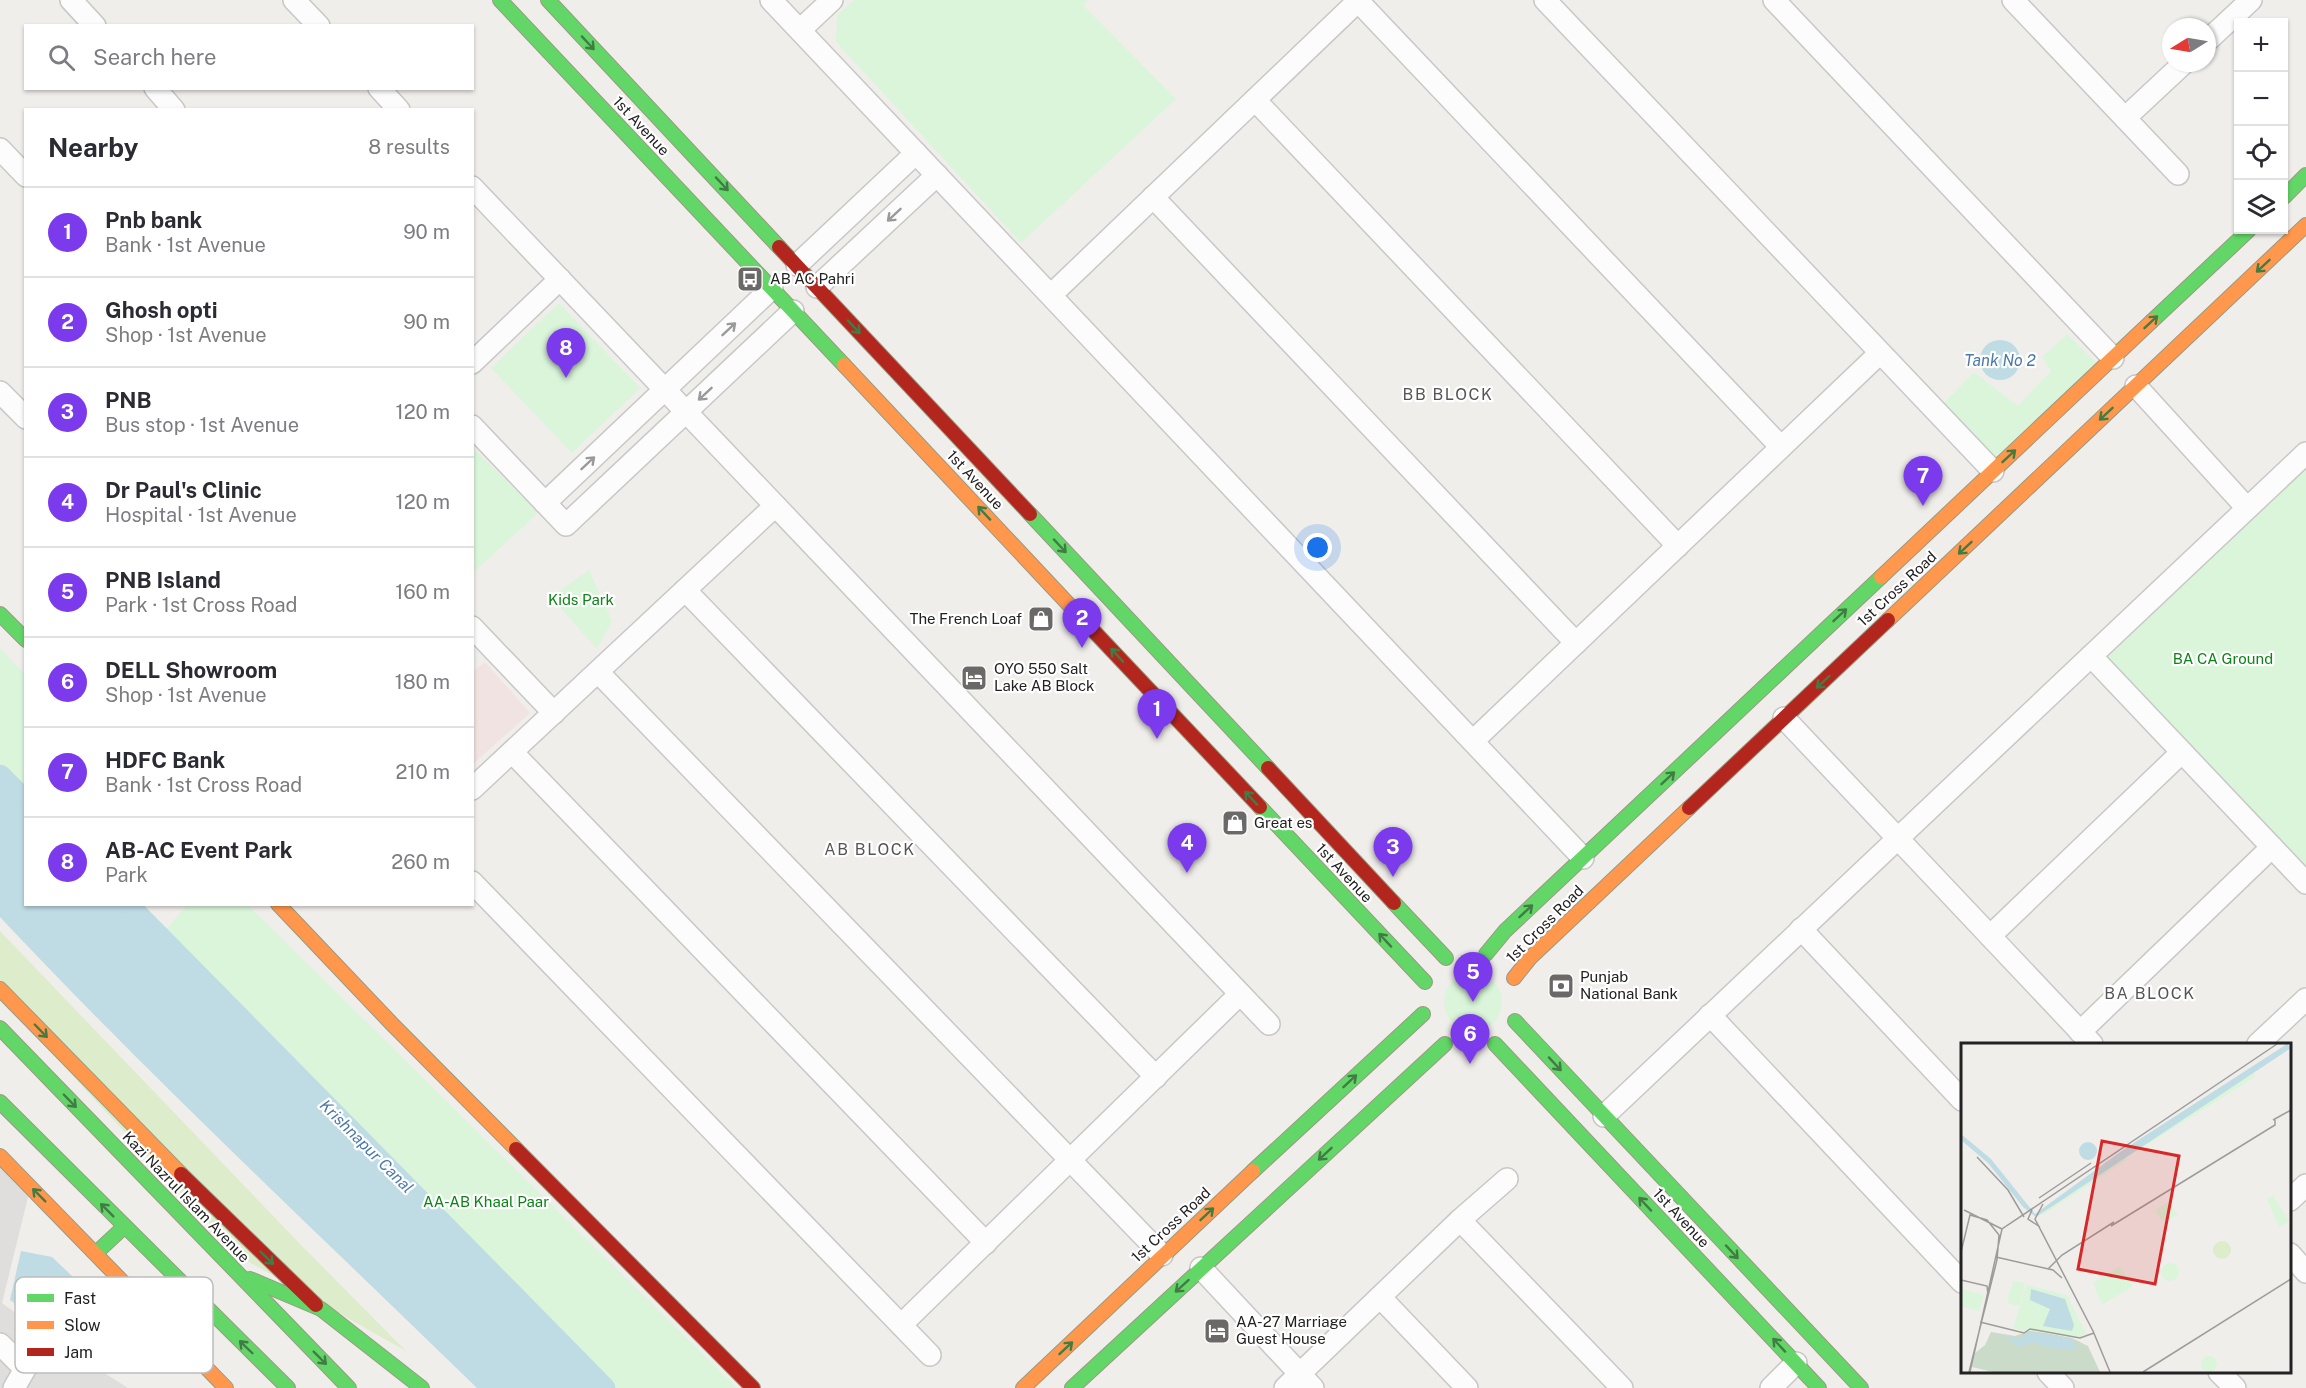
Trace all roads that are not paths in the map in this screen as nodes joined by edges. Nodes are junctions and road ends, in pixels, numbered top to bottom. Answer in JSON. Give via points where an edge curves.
{"nodes":[{"id":1,"x":71,"y":0,"type":"edge"},
{"id":2,"x":294,"y":0,"type":"edge"},
{"id":3,"x":500,"y":0,"type":"edge"},
{"id":4,"x":548,"y":0,"type":"edge"},
{"id":5,"x":771,"y":0,"type":"edge"},
{"id":6,"x":832,"y":0,"type":"edge"},
{"id":7,"x":1358,"y":0,"type":"edge"},
{"id":8,"x":1545,"y":0,"type":"edge"},
{"id":9,"x":2251,"y":0,"type":"edge"},
{"id":10,"x":2018,"y":2,"type":"edge"},
{"id":11,"x":1783,"y":3,"type":"edge"},
{"id":12,"x":93,"y":24,"type":"edge"},
{"id":13,"x":317,"y":24,"type":"edge"},
{"id":14,"x":800,"y":30,"type":"junction"},
{"id":15,"x":2216,"y":33,"type":"edge"},
{"id":16,"x":2174,"y":72,"type":"edge"},
{"id":17,"x":157,"y":90,"type":"edge"},
{"id":18,"x":381,"y":90,"type":"edge"},
{"id":19,"x":1255,"y":100,"type":"junction"},
{"id":20,"x":172,"y":108,"type":"edge"},
{"id":21,"x":397,"y":108,"type":"edge"},
{"id":22,"x":2125,"y":118,"type":"junction"},
{"id":23,"x":0,"y":149,"type":"edge"},
{"id":24,"x":916,"y":153,"type":"junction"},
{"id":25,"x":24,"y":174,"type":"edge"},
{"id":26,"x":2178,"y":174,"type":"dead end"},
{"id":27,"x":937,"y":175,"type":"junction"},
{"id":28,"x":2306,"y":175,"type":"edge"},
{"id":29,"x":474,"y":189,"type":"edge"},
{"id":30,"x":2288,"y":191,"type":"edge"},
{"id":31,"x":1153,"y":197,"type":"junction"},
{"id":32,"x":2306,"y":225,"type":"edge"},
{"id":33,"x":2245,"y":234,"type":"edge"},
{"id":34,"x":797,"y":264,"type":"junction"},
{"id":35,"x":560,"y":279,"type":"junction"},
{"id":36,"x":817,"y":286,"type":"junction"},
{"id":37,"x":772,"y":288,"type":"junction"},
{"id":38,"x":1051,"y":296,"type":"junction"},
{"id":39,"x":793,"y":311,"type":"junction"},
{"id":40,"x":1880,"y":353,"type":"junction"},
{"id":41,"x":2113,"y":358,"type":"junction"},
{"id":42,"x":474,"y":361,"type":"edge"},
{"id":43,"x":2136,"y":386,"type":"junction"},
{"id":44,"x":665,"y":390,"type":"junction"},
{"id":45,"x":0,"y":392,"type":"edge"},
{"id":46,"x":895,"y":395,"type":"junction"},
{"id":47,"x":686,"y":412,"type":"junction"},
{"id":48,"x":24,"y":416,"type":"edge"},
{"id":49,"x":474,"y":428,"type":"edge"},
{"id":50,"x":1781,"y":447,"type":"junction"},
{"id":51,"x":2306,"y":453,"type":"edge"},
{"id":52,"x":1993,"y":471,"type":"junction"},
{"id":53,"x":545,"y":503,"type":"junction"},
{"id":54,"x":776,"y":506,"type":"junction"},
{"id":55,"x":2247,"y":508,"type":"junction"},
{"id":56,"x":1678,"y":546,"type":"junction"},
{"id":57,"x":1903,"y":556,"type":"junction"},
{"id":58,"x":1929,"y":581,"type":"junction"},
{"id":59,"x":686,"y":590,"type":"junction"},
{"id":60,"x":0,"y":614,"type":"edge"},
{"id":61,"x":474,"y":629,"type":"edge"},
{"id":62,"x":24,"y":638,"type":"edge"},
{"id":63,"x":1575,"y":643,"type":"junction"},
{"id":64,"x":2091,"y":656,"type":"junction"},
{"id":65,"x":598,"y":672,"type":"junction"},
{"id":66,"x":554,"y":713,"type":"junction"},
{"id":67,"x":1784,"y":718,"type":"junction"},
{"id":68,"x":1207,"y":728,"type":"junction"},
{"id":69,"x":1473,"y":741,"type":"junction"},
{"id":70,"x":512,"y":752,"type":"junction"},
{"id":71,"x":2182,"y":752,"type":"junction"},
{"id":72,"x":474,"y":787,"type":"edge"},
{"id":73,"x":1898,"y":838,"type":"junction"},
{"id":74,"x":2272,"y":847,"type":"junction"},
{"id":75,"x":1583,"y":858,"type":"junction"},
{"id":76,"x":2306,"y":883,"type":"edge"},
{"id":77,"x":474,"y":884,"type":"edge"},
{"id":78,"x":280,"y":906,"type":"edge"},
{"id":79,"x":1801,"y":929,"type":"junction"},
{"id":80,"x":1990,"y":936,"type":"junction"},
{"id":81,"x":0,"y":989,"type":"edge"},
{"id":82,"x":1457,"y":989,"type":"junction"},
{"id":83,"x":1240,"y":994,"type":"junction"},
{"id":84,"x":2306,"y":999,"type":"edge"},
{"id":85,"x":1710,"y":1015,"type":"junction"},
{"id":86,"x":1269,"y":1024,"type":"dead end"},
{"id":87,"x":0,"y":1029,"type":"edge"},
{"id":88,"x":2086,"y":1038,"type":"edge"},
{"id":89,"x":2259,"y":1043,"type":"edge"},
{"id":90,"x":1156,"y":1077,"type":"junction"},
{"id":91,"x":1961,"y":1099,"type":"edge"},
{"id":92,"x":0,"y":1102,"type":"edge"},
{"id":93,"x":1604,"y":1116,"type":"junction"},
{"id":94,"x":0,"y":1156,"type":"edge"},
{"id":95,"x":1070,"y":1160,"type":"junction"},
{"id":96,"x":1507,"y":1179,"type":"dead end"},
{"id":97,"x":2306,"y":1185,"type":"edge"},
{"id":98,"x":2291,"y":1198,"type":"edge"},
{"id":99,"x":1460,"y":1220,"type":"junction"},
{"id":100,"x":1686,"y":1225,"type":"junction"},
{"id":101,"x":124,"y":1227,"type":"junction"},
{"id":102,"x":986,"y":1243,"type":"junction"},
{"id":103,"x":96,"y":1253,"type":"junction"},
{"id":104,"x":1162,"y":1255,"type":"junction"},
{"id":105,"x":2291,"y":1256,"type":"edge"},
{"id":106,"x":1202,"y":1268,"type":"junction"},
{"id":107,"x":234,"y":1272,"type":"junction"},
{"id":108,"x":2306,"y":1272,"type":"edge"},
{"id":109,"x":119,"y":1277,"type":"edge"},
{"id":110,"x":175,"y":1277,"type":"edge"},
{"id":111,"x":1961,"y":1281,"type":"edge"},
{"id":112,"x":1380,"y":1297,"type":"junction"},
{"id":113,"x":321,"y":1309,"type":"junction"},
{"id":114,"x":213,"y":1314,"type":"edge"},
{"id":115,"x":901,"y":1325,"type":"junction"},
{"id":116,"x":1105,"y":1334,"type":"junction"},
{"id":117,"x":0,"y":1344,"type":"edge"},
{"id":118,"x":930,"y":1354,"type":"dead end"},
{"id":119,"x":15,"y":1359,"type":"edge"},
{"id":120,"x":1796,"y":1364,"type":"junction"},
{"id":121,"x":23,"y":1373,"type":"edge"},
{"id":122,"x":212,"y":1373,"type":"edge"},
{"id":123,"x":2050,"y":1373,"type":"edge"},
{"id":124,"x":2221,"y":1373,"type":"edge"},
{"id":125,"x":1300,"y":1383,"type":"edge"},
{"id":126,"x":14,"y":1388,"type":"edge"},
{"id":127,"x":226,"y":1388,"type":"edge"},
{"id":128,"x":288,"y":1388,"type":"edge"},
{"id":129,"x":349,"y":1388,"type":"edge"},
{"id":130,"x":422,"y":1388,"type":"edge"},
{"id":131,"x":753,"y":1388,"type":"edge"},
{"id":132,"x":1023,"y":1388,"type":"edge"},
{"id":133,"x":1072,"y":1388,"type":"edge"},
{"id":134,"x":1467,"y":1388,"type":"edge"},
{"id":135,"x":1622,"y":1388,"type":"edge"},
{"id":136,"x":1771,"y":1388,"type":"edge"},
{"id":137,"x":1819,"y":1388,"type":"edge"},
{"id":138,"x":1861,"y":1388,"type":"edge"},
{"id":139,"x":2063,"y":1388,"type":"edge"},
{"id":140,"x":2235,"y":1388,"type":"edge"}],
"edges":[{"from":1,"to":12,"type":"street"},
{"from":2,"to":13,"type":"street"},
{"from":3,"to":37,"type":"main road","name":"1st Avenue"},
{"from":4,"to":34,"type":"main road","name":"1st Avenue","one_way":true},
{"from":5,"to":14,"type":"street"},
{"from":6,"to":14,"type":"street"},
{"from":7,"to":19,"type":"street"},
{"from":7,"to":50,"type":"street"},
{"from":8,"to":40,"type":"street"},
{"from":9,"to":15,"type":"street"},
{"from":10,"to":22,"type":"street"},
{"from":11,"to":41,"type":"street"},
{"from":14,"to":24,"type":"street"},
{"from":16,"to":22,"type":"street"},
{"from":17,"to":20,"type":"street"},
{"from":18,"to":21,"type":"street"},
{"from":19,"to":31,"type":"street"},
{"from":19,"to":56,"type":"street"},
{"from":22,"to":26,"type":"street"},
{"from":23,"to":25,"type":"street"},
{"from":24,"to":27,"type":"street"},
{"from":24,"to":34,"type":"street"},
{"from":27,"to":36,"type":"street","one_way":true},
{"from":27,"to":38,"type":"street"},
{"from":28,"to":30,"type":"main road"},
{"from":29,"to":35,"type":"street"},
{"from":31,"to":38,"type":"street"},
{"from":31,"to":63,"type":"street"},
{"from":32,"to":43,"type":"main road","name":"1st Cross Road","one_way":true},
{"from":41,"to":33,"type":"main road","name":"1st Cross Road","one_way":true},
{"from":34,"to":36,"type":"main road","name":"1st Avenue"},
{"from":35,"to":42,"type":"street"},
{"from":35,"to":44,"type":"street"},
{"from":36,"to":46,"type":"main road","name":"1st Avenue","one_way":true},
{"from":37,"to":39,"type":"main road","name":"1st Avenue"},
{"from":44,"to":37,"type":"street","one_way":true},
{"from":38,"to":69,"type":"street"},
{"from":39,"to":46,"type":"main road","name":"1st Avenue"},
{"from":39,"to":47,"type":"street","one_way":true},
{"from":40,"to":50,"type":"street"},
{"from":40,"to":52,"type":"street"},
{"from":52,"to":41,"type":"main road","name":"1st Cross Road","one_way":true},
{"from":43,"to":55,"type":"street"},
{"from":43,"to":58,"type":"main road","name":"1st Cross Road","one_way":true},
{"from":44,"to":47,"type":"street"},
{"from":53,"to":44,"type":"street","one_way":true},
{"from":45,"to":48,"type":"street"},
{"from":68,"to":46,"type":"main road","name":"1st Avenue","one_way":true},
{"from":46,"to":68,"type":"main road","name":"1st Avenue","one_way":true},
{"from":47,"to":53,"type":"street","via":[[566,525]]},
{"from":47,"to":54,"type":"street"},
{"from":49,"to":53,"type":"street"},
{"from":50,"to":56,"type":"street"},
{"from":51,"to":55,"type":"street"},
{"from":52,"to":57,"type":"main road","name":"1st Cross Road"},
{"from":54,"to":59,"type":"street"},
{"from":54,"to":83,"type":"street"},
{"from":55,"to":64,"type":"street"},
{"from":56,"to":63,"type":"street"},
{"from":57,"to":58,"type":"main road"},
{"from":75,"to":57,"type":"main road","name":"1st Cross Road","one_way":true},
{"from":58,"to":67,"type":"main road","name":"1st Cross Road","one_way":true},
{"from":59,"to":65,"type":"street"},
{"from":59,"to":90,"type":"street"},
{"from":60,"to":62,"type":"main road"},
{"from":61,"to":66,"type":"street"},
{"from":63,"to":69,"type":"street"},
{"from":64,"to":71,"type":"street"},
{"from":64,"to":73,"type":"street"},
{"from":65,"to":66,"type":"street"},
{"from":65,"to":95,"type":"street"},
{"from":66,"to":70,"type":"street"},
{"from":67,"to":73,"type":"street"},
{"from":67,"to":82,"type":"main road","name":"1st Cross Road","via":[[1530,958]]},
{"from":82,"to":68,"type":"main road","name":"1st Avenue","one_way":true},
{"from":68,"to":82,"type":"main road","name":"1st Avenue"},
{"from":69,"to":75,"type":"street"},
{"from":70,"to":72,"type":"street"},
{"from":70,"to":102,"type":"street"},
{"from":71,"to":74,"type":"street"},
{"from":71,"to":80,"type":"street"},
{"from":73,"to":79,"type":"street"},
{"from":73,"to":80,"type":"street"},
{"from":74,"to":76,"type":"street"},
{"from":74,"to":88,"type":"street"},
{"from":82,"to":75,"type":"main road","name":"1st Cross Road","one_way":true,"via":[[1505,931]]},
{"from":77,"to":115,"type":"street"},
{"from":78,"to":131,"type":"main road"},
{"from":79,"to":85,"type":"street"},
{"from":79,"to":91,"type":"street"},
{"from":80,"to":88,"type":"street"},
{"from":81,"to":113,"type":"main road","name":"Kazi Nazrul Islam Avenue","one_way":true,"via":[[198,1192]]},
{"from":104,"to":82,"type":"main road","name":"1st Cross Road","one_way":true},
{"from":82,"to":106,"type":"main road","one_way":true},
{"from":83,"to":86,"type":"street"},
{"from":83,"to":90,"type":"street"},
{"from":84,"to":89,"type":"street"},
{"from":85,"to":93,"type":"street"},
{"from":85,"to":111,"type":"street"},
{"from":87,"to":107,"type":"main road","name":"Kazi Nazrul Islam Avenue","one_way":true},
{"from":90,"to":95,"type":"street"},
{"from":101,"to":92,"type":"main road","one_way":true},
{"from":93,"to":100,"type":"main road"},
{"from":100,"to":93,"type":"main road","name":"1st Avenue","one_way":true,"via":[[1489,1046],[1507,1034],[1517,1016]]},
{"from":103,"to":94,"type":"main road","one_way":true},
{"from":95,"to":102,"type":"street"},
{"from":95,"to":104,"type":"street"},
{"from":96,"to":99,"type":"street"},
{"from":97,"to":98,"type":"street"},
{"from":99,"to":112,"type":"street"},
{"from":99,"to":135,"type":"street"},
{"from":120,"to":100,"type":"main road","name":"1st Avenue","one_way":true},
{"from":100,"to":138,"type":"main road","one_way":true},
{"from":101,"to":103,"type":"main road"},
{"from":110,"to":101,"type":"main road","one_way":true},
{"from":102,"to":115,"type":"street"},
{"from":103,"to":109,"type":"main road"},
{"from":104,"to":116,"type":"main road","name":"1st Cross Road"},
{"from":105,"to":108,"type":"street"},
{"from":106,"to":116,"type":"main road","one_way":true},
{"from":106,"to":125,"type":"street"},
{"from":107,"to":113,"type":"main road"},
{"from":107,"to":129,"type":"main road","name":"Kazi Nazrul Islam Avenue","one_way":true},
{"from":112,"to":125,"type":"street"},
{"from":112,"to":134,"type":"street"},
{"from":113,"to":130,"type":"main road"},
{"from":128,"to":114,"type":"main road","one_way":true},
{"from":115,"to":118,"type":"street"},
{"from":132,"to":116,"type":"main road","name":"1st Cross Road","one_way":true},
{"from":116,"to":133,"type":"main road"},
{"from":117,"to":119,"type":"street"},
{"from":120,"to":136,"type":"street"},
{"from":120,"to":137,"type":"main road","name":"1st Avenue"},
{"from":121,"to":126,"type":"street"},
{"from":122,"to":127,"type":"main road"},
{"from":123,"to":139,"type":"street"},
{"from":124,"to":140,"type":"street"}]}
